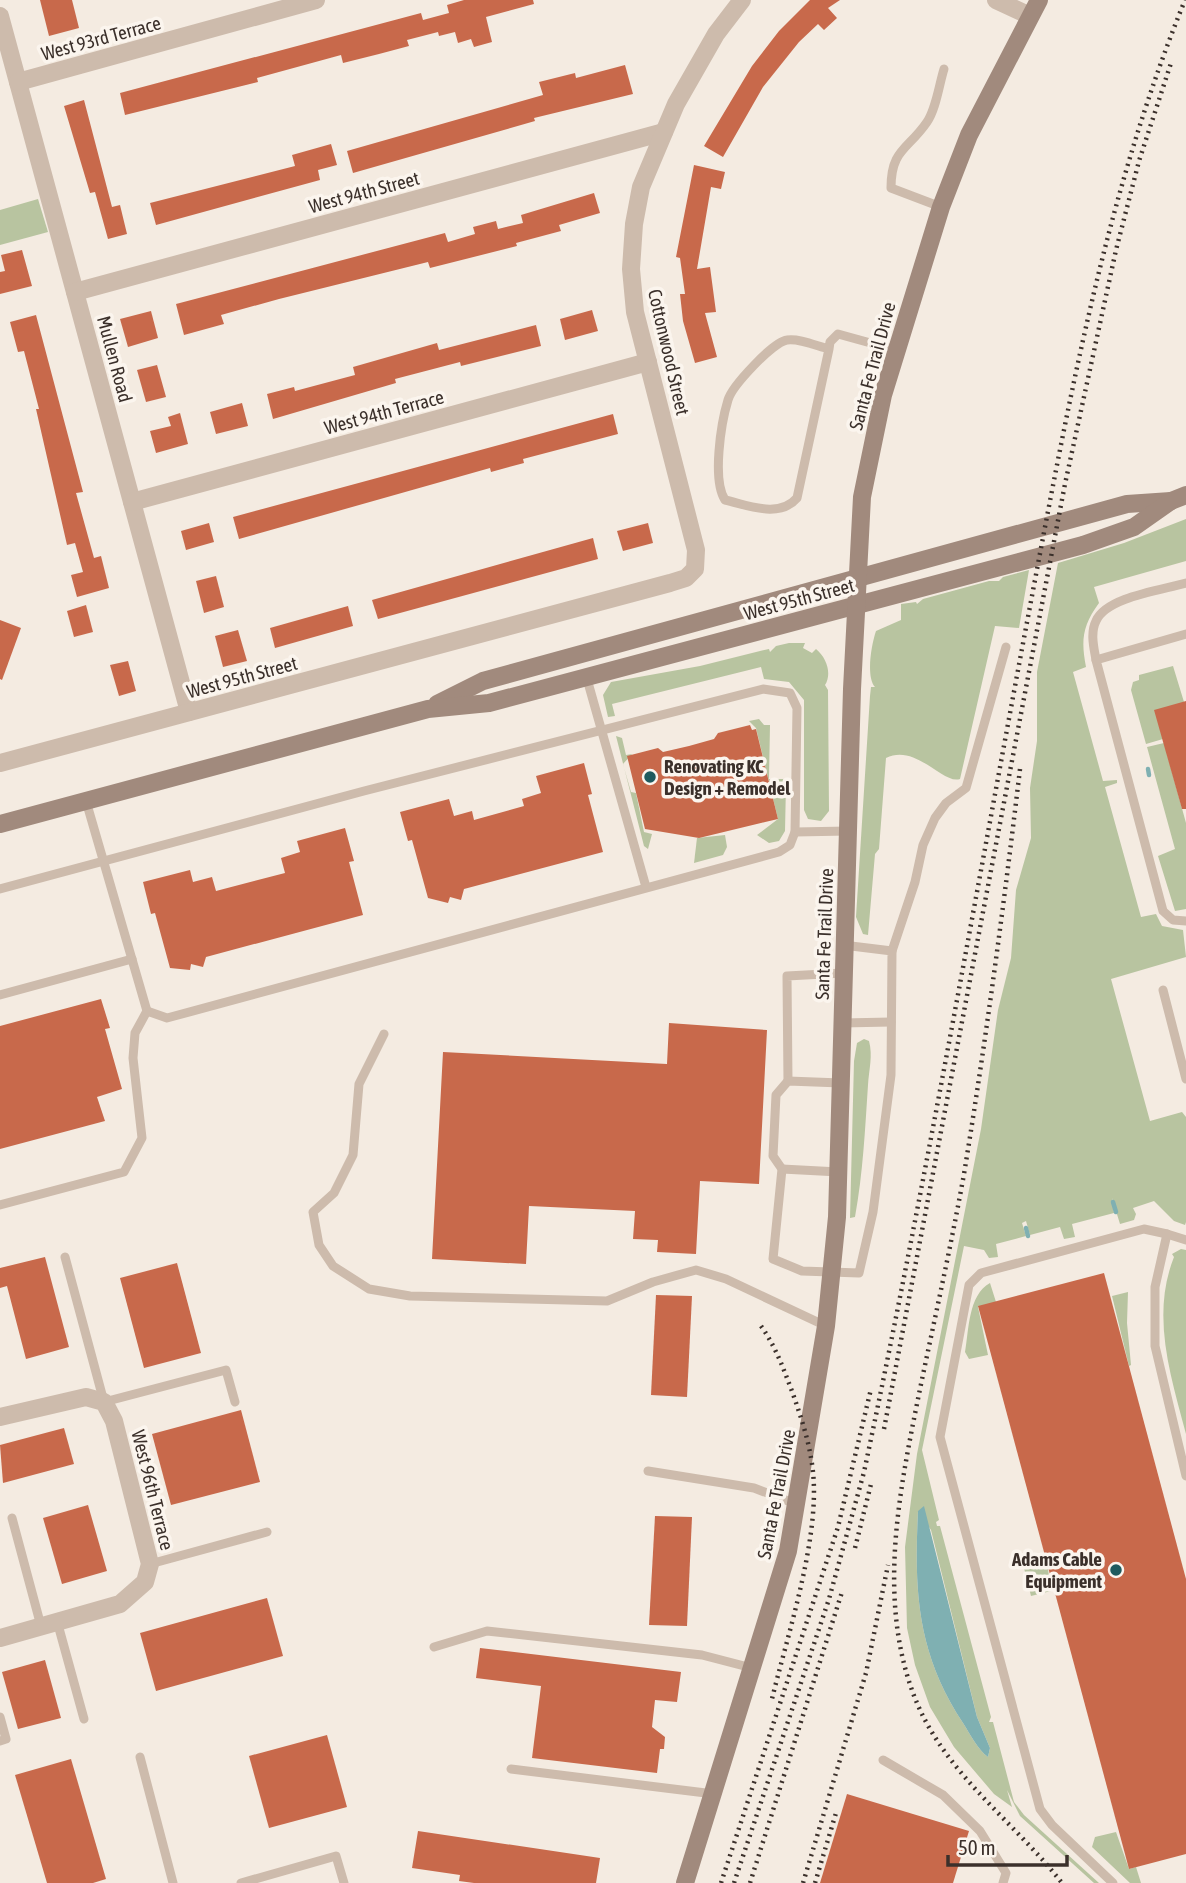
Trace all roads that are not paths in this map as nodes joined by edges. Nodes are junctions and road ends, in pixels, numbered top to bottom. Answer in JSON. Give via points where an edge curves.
{"nodes":[{"id":1,"x":316,"y":0,"type":"edge"},
{"id":2,"x":742,"y":0,"type":"edge"},
{"id":3,"x":996,"y":0,"type":"edge"},
{"id":4,"x":1039,"y":0,"type":"edge"},
{"id":5,"x":0,"y":16,"type":"edge"},
{"id":6,"x":1030,"y":16,"type":"junction"},
{"id":7,"x":944,"y":69,"type":"dead end"},
{"id":8,"x":18,"y":82,"type":"junction"},
{"id":9,"x":664,"y":132,"type":"junction"},
{"id":10,"x":941,"y":207,"type":"junction"},
{"id":11,"x":75,"y":292,"type":"junction"},
{"id":12,"x":829,"y":349,"type":"junction"},
{"id":13,"x":895,"y":350,"type":"junction"},
{"id":14,"x":648,"y":362,"type":"junction"},
{"id":15,"x":1179,"y":498,"type":"edge"},
{"id":16,"x":132,"y":502,"type":"junction"},
{"id":17,"x":695,"y":569,"type":"joint"},
{"id":18,"x":859,"y":578,"type":"junction"},
{"id":19,"x":1186,"y":583,"type":"edge"},
{"id":20,"x":857,"y":604,"type":"junction"},
{"id":21,"x":1186,"y":634,"type":"edge"},
{"id":22,"x":1006,"y":647,"type":"dead end"},
{"id":23,"x":1096,"y":660,"type":"junction"},
{"id":24,"x":587,"y":679,"type":"junction"},
{"id":25,"x":428,"y":709,"type":"junction"},
{"id":26,"x":189,"y":712,"type":"junction"},
{"id":27,"x":602,"y":730,"type":"junction"},
{"id":28,"x":0,"y":764,"type":"edge"},
{"id":29,"x":86,"y":801,"type":"junction"},
{"id":30,"x":0,"y":824,"type":"edge"},
{"id":31,"x":848,"y":831,"type":"junction"},
{"id":32,"x":795,"y":832,"type":"junction"},
{"id":33,"x":103,"y":860,"type":"junction"},
{"id":34,"x":646,"y":887,"type":"junction"},
{"id":35,"x":0,"y":889,"type":"edge"},
{"id":36,"x":1186,"y":921,"type":"edge"},
{"id":37,"x":844,"y":945,"type":"junction"},
{"id":38,"x":892,"y":951,"type":"junction"},
{"id":39,"x":132,"y":959,"type":"junction"},
{"id":40,"x":843,"y":973,"type":"junction"},
{"id":41,"x":1163,"y":990,"type":"dead end"},
{"id":42,"x":0,"y":995,"type":"edge"},
{"id":43,"x":147,"y":1011,"type":"junction"},
{"id":44,"x":842,"y":1023,"type":"junction"},
{"id":45,"x":891,"y":1023,"type":"junction"},
{"id":46,"x":384,"y":1034,"type":"dead end"},
{"id":47,"x":1186,"y":1079,"type":"edge"},
{"id":48,"x":788,"y":1082,"type":"junction"},
{"id":49,"x":841,"y":1083,"type":"junction"},
{"id":50,"x":782,"y":1169,"type":"junction"},
{"id":51,"x":839,"y":1172,"type":"junction"},
{"id":52,"x":0,"y":1205,"type":"edge"},
{"id":53,"x":1167,"y":1234,"type":"junction"},
{"id":54,"x":1186,"y":1240,"type":"edge"},
{"id":55,"x":65,"y":1257,"type":"dead end"},
{"id":56,"x":832,"y":1270,"type":"junction"},
{"id":57,"x":826,"y":1326,"type":"junction"},
{"id":58,"x":104,"y":1402,"type":"junction"},
{"id":59,"x":235,"y":1402,"type":"dead end"},
{"id":60,"x":0,"y":1417,"type":"edge"},
{"id":61,"x":648,"y":1471,"type":"dead end"},
{"id":62,"x":1186,"y":1476,"type":"edge"},
{"id":63,"x":796,"y":1504,"type":"junction"},
{"id":64,"x":12,"y":1518,"type":"dead end"},
{"id":65,"x":267,"y":1532,"type":"dead end"},
{"id":66,"x":150,"y":1564,"type":"junction"},
{"id":67,"x":49,"y":1624,"type":"junction"},
{"id":68,"x":0,"y":1637,"type":"edge"},
{"id":69,"x":435,"y":1647,"type":"dead end"},
{"id":70,"x":754,"y":1668,"type":"junction"},
{"id":71,"x":0,"y":1717,"type":"edge"},
{"id":72,"x":84,"y":1719,"type":"dead end"},
{"id":73,"x":0,"y":1741,"type":"edge"},
{"id":74,"x":139,"y":1756,"type":"dead end"},
{"id":75,"x":883,"y":1760,"type":"dead end"},
{"id":76,"x":511,"y":1769,"type":"dead end"},
{"id":77,"x":714,"y":1794,"type":"junction"},
{"id":78,"x":173,"y":1883,"type":"edge"},
{"id":79,"x":241,"y":1883,"type":"edge"},
{"id":80,"x":344,"y":1883,"type":"edge"},
{"id":81,"x":685,"y":1883,"type":"edge"},
{"id":82,"x":1003,"y":1883,"type":"edge"},
{"id":83,"x":1113,"y":1883,"type":"edge"}],
"edges":[{"from":1,"to":8,"type":"street","name":"West 93rd Terrace"},
{"from":2,"to":9,"type":"street","name":"Cottonwood Street","via":[[716,34]]},
{"from":3,"to":6,"type":"street"},
{"from":4,"to":6,"type":"main road","name":"Santa Fe Trail Drive"},
{"from":5,"to":8,"type":"street","name":"Mullen Road"},
{"from":6,"to":10,"type":"main road","name":"Santa Fe Trail Drive","via":[[969,135]]},
{"from":7,"to":10,"type":"lane","via":[[928,121],[897,154],[891,170],[891,188]]},
{"from":8,"to":11,"type":"street","name":"Mullen Road"},
{"from":9,"to":11,"type":"street","name":"West 94th Street"},
{"from":9,"to":14,"type":"street","name":"Cottonwood Street","via":[[641,187],[632,246],[635,312]]},
{"from":10,"to":13,"type":"main road","name":"Santa Fe Trail Drive"},
{"from":11,"to":16,"type":"street","name":"Mullen Road"},
{"from":12,"to":12,"type":"lane","via":[[797,498],[791,505],[765,510],[725,499],[718,490],[717,476],[728,400],[734,388],[776,344],[789,340]]},
{"from":12,"to":13,"type":"lane","via":[[838,334]]},
{"from":13,"to":18,"type":"main road","name":"Santa Fe Trail Drive","via":[[862,497]]},
{"from":14,"to":16,"type":"street","name":"West 94th Terrace"},
{"from":14,"to":17,"type":"street","name":"Cottonwood Street","via":[[696,550]]},
{"from":15,"to":18,"type":"main road","name":"West 95th Street","via":[[1126,504]]},
{"from":15,"to":20,"type":"main road","name":"West 95th Street","via":[[1134,527],[1083,545]]},
{"from":16,"to":26,"type":"street","name":"Mullen Road"},
{"from":17,"to":26,"type":"street","name":"West 95th Street","via":[[670,583]]},
{"from":18,"to":20,"type":"main road","name":"Santa Fe Trail Drive"},
{"from":18,"to":25,"type":"main road","name":"West 95th Street","via":[[483,681]]},
{"from":19,"to":23,"type":"lane","via":[[1110,604],[1096,621]]},
{"from":20,"to":24,"type":"main road","name":"West 95th Street"},
{"from":20,"to":31,"type":"main road","name":"Santa Fe Trail Drive"},
{"from":21,"to":23,"type":"lane"},
{"from":22,"to":38,"type":"lane","via":[[966,788],[934,818]]},
{"from":23,"to":36,"type":"lane","via":[[1163,911],[1173,920]]},
{"from":24,"to":25,"type":"main road","name":"West 95th Street","via":[[489,703]]},
{"from":24,"to":27,"type":"lane"},
{"from":25,"to":29,"type":"main road","name":"West 95th Street"},
{"from":26,"to":28,"type":"street","name":"West 95th Street"},
{"from":27,"to":32,"type":"lane","via":[[763,689],[790,693],[797,708]]},
{"from":27,"to":33,"type":"lane"},
{"from":27,"to":34,"type":"lane"},
{"from":29,"to":30,"type":"main road","name":"West 95th Street"},
{"from":29,"to":33,"type":"lane"},
{"from":31,"to":32,"type":"lane"},
{"from":31,"to":37,"type":"main road","name":"Santa Fe Trail Drive"},
{"from":32,"to":34,"type":"lane","via":[[790,845],[779,852]]},
{"from":33,"to":35,"type":"lane"},
{"from":33,"to":39,"type":"lane"},
{"from":34,"to":43,"type":"lane","via":[[167,1018]]},
{"from":37,"to":38,"type":"lane"},
{"from":37,"to":40,"type":"main road","name":"Santa Fe Trail Drive"},
{"from":38,"to":45,"type":"lane"},
{"from":39,"to":42,"type":"lane"},
{"from":39,"to":43,"type":"lane"},
{"from":40,"to":44,"type":"main road","name":"Santa Fe Trail Drive"},
{"from":40,"to":48,"type":"lane","via":[[787,976]]},
{"from":41,"to":47,"type":"lane"},
{"from":43,"to":52,"type":"lane","via":[[135,1033],[133,1058],[142,1138],[124,1172]]},
{"from":44,"to":45,"type":"lane"},
{"from":44,"to":49,"type":"main road","name":"Santa Fe Trail Drive"},
{"from":45,"to":56,"type":"lane","via":[[891,1075],[862,1261],[859,1273]]},
{"from":46,"to":57,"type":"lane","via":[[359,1084],[354,1154],[334,1193],[313,1212],[319,1245],[333,1266],[369,1289],[410,1296],[564,1302],[607,1301],[696,1270],[726,1279]]},
{"from":48,"to":49,"type":"lane"},
{"from":48,"to":50,"type":"lane","via":[[776,1095],[774,1156]]},
{"from":49,"to":51,"type":"main road","name":"Santa Fe Trail Drive"},
{"from":50,"to":51,"type":"lane"},
{"from":50,"to":56,"type":"lane","via":[[773,1259],[802,1271]]},
{"from":51,"to":56,"type":"main road","name":"Santa Fe Trail Drive"},
{"from":53,"to":54,"type":"lane"},
{"from":53,"to":62,"type":"lane","via":[[1154,1298],[1155,1346]]},
{"from":53,"to":83,"type":"lane","via":[[1144,1229],[974,1278],[964,1304],[940,1437],[1040,1809]]},
{"from":55,"to":58,"type":"lane"},
{"from":56,"to":57,"type":"main road","name":"Santa Fe Trail Drive"},
{"from":57,"to":63,"type":"main road","name":"Santa Fe Trail Drive"},
{"from":58,"to":59,"type":"lane","via":[[226,1370]]},
{"from":58,"to":60,"type":"street","via":[[86,1396]]},
{"from":58,"to":66,"type":"street","name":"West 96th Terrace","via":[[114,1421]]},
{"from":61,"to":63,"type":"lane","via":[[754,1488]]},
{"from":63,"to":70,"type":"main road","name":"Santa Fe Trail Drive","via":[[788,1551]]},
{"from":64,"to":67,"type":"lane"},
{"from":65,"to":66,"type":"lane"},
{"from":66,"to":67,"type":"street","name":"West 96th Terrace","via":[[145,1582],[120,1604]]},
{"from":67,"to":68,"type":"street","name":"West 96th Terrace"},
{"from":67,"to":72,"type":"lane"},
{"from":69,"to":70,"type":"lane","via":[[487,1631],[702,1655]]},
{"from":70,"to":77,"type":"main road","name":"Santa Fe Trail Drive"},
{"from":71,"to":73,"type":"lane","via":[[6,1739]]},
{"from":74,"to":78,"type":"lane"},
{"from":75,"to":82,"type":"lane","via":[[943,1795],[980,1831],[1006,1873]]},
{"from":76,"to":77,"type":"lane"},
{"from":77,"to":81,"type":"main road","name":"Santa Fe Trail Drive"},
{"from":79,"to":80,"type":"lane","via":[[336,1856]]}]}
